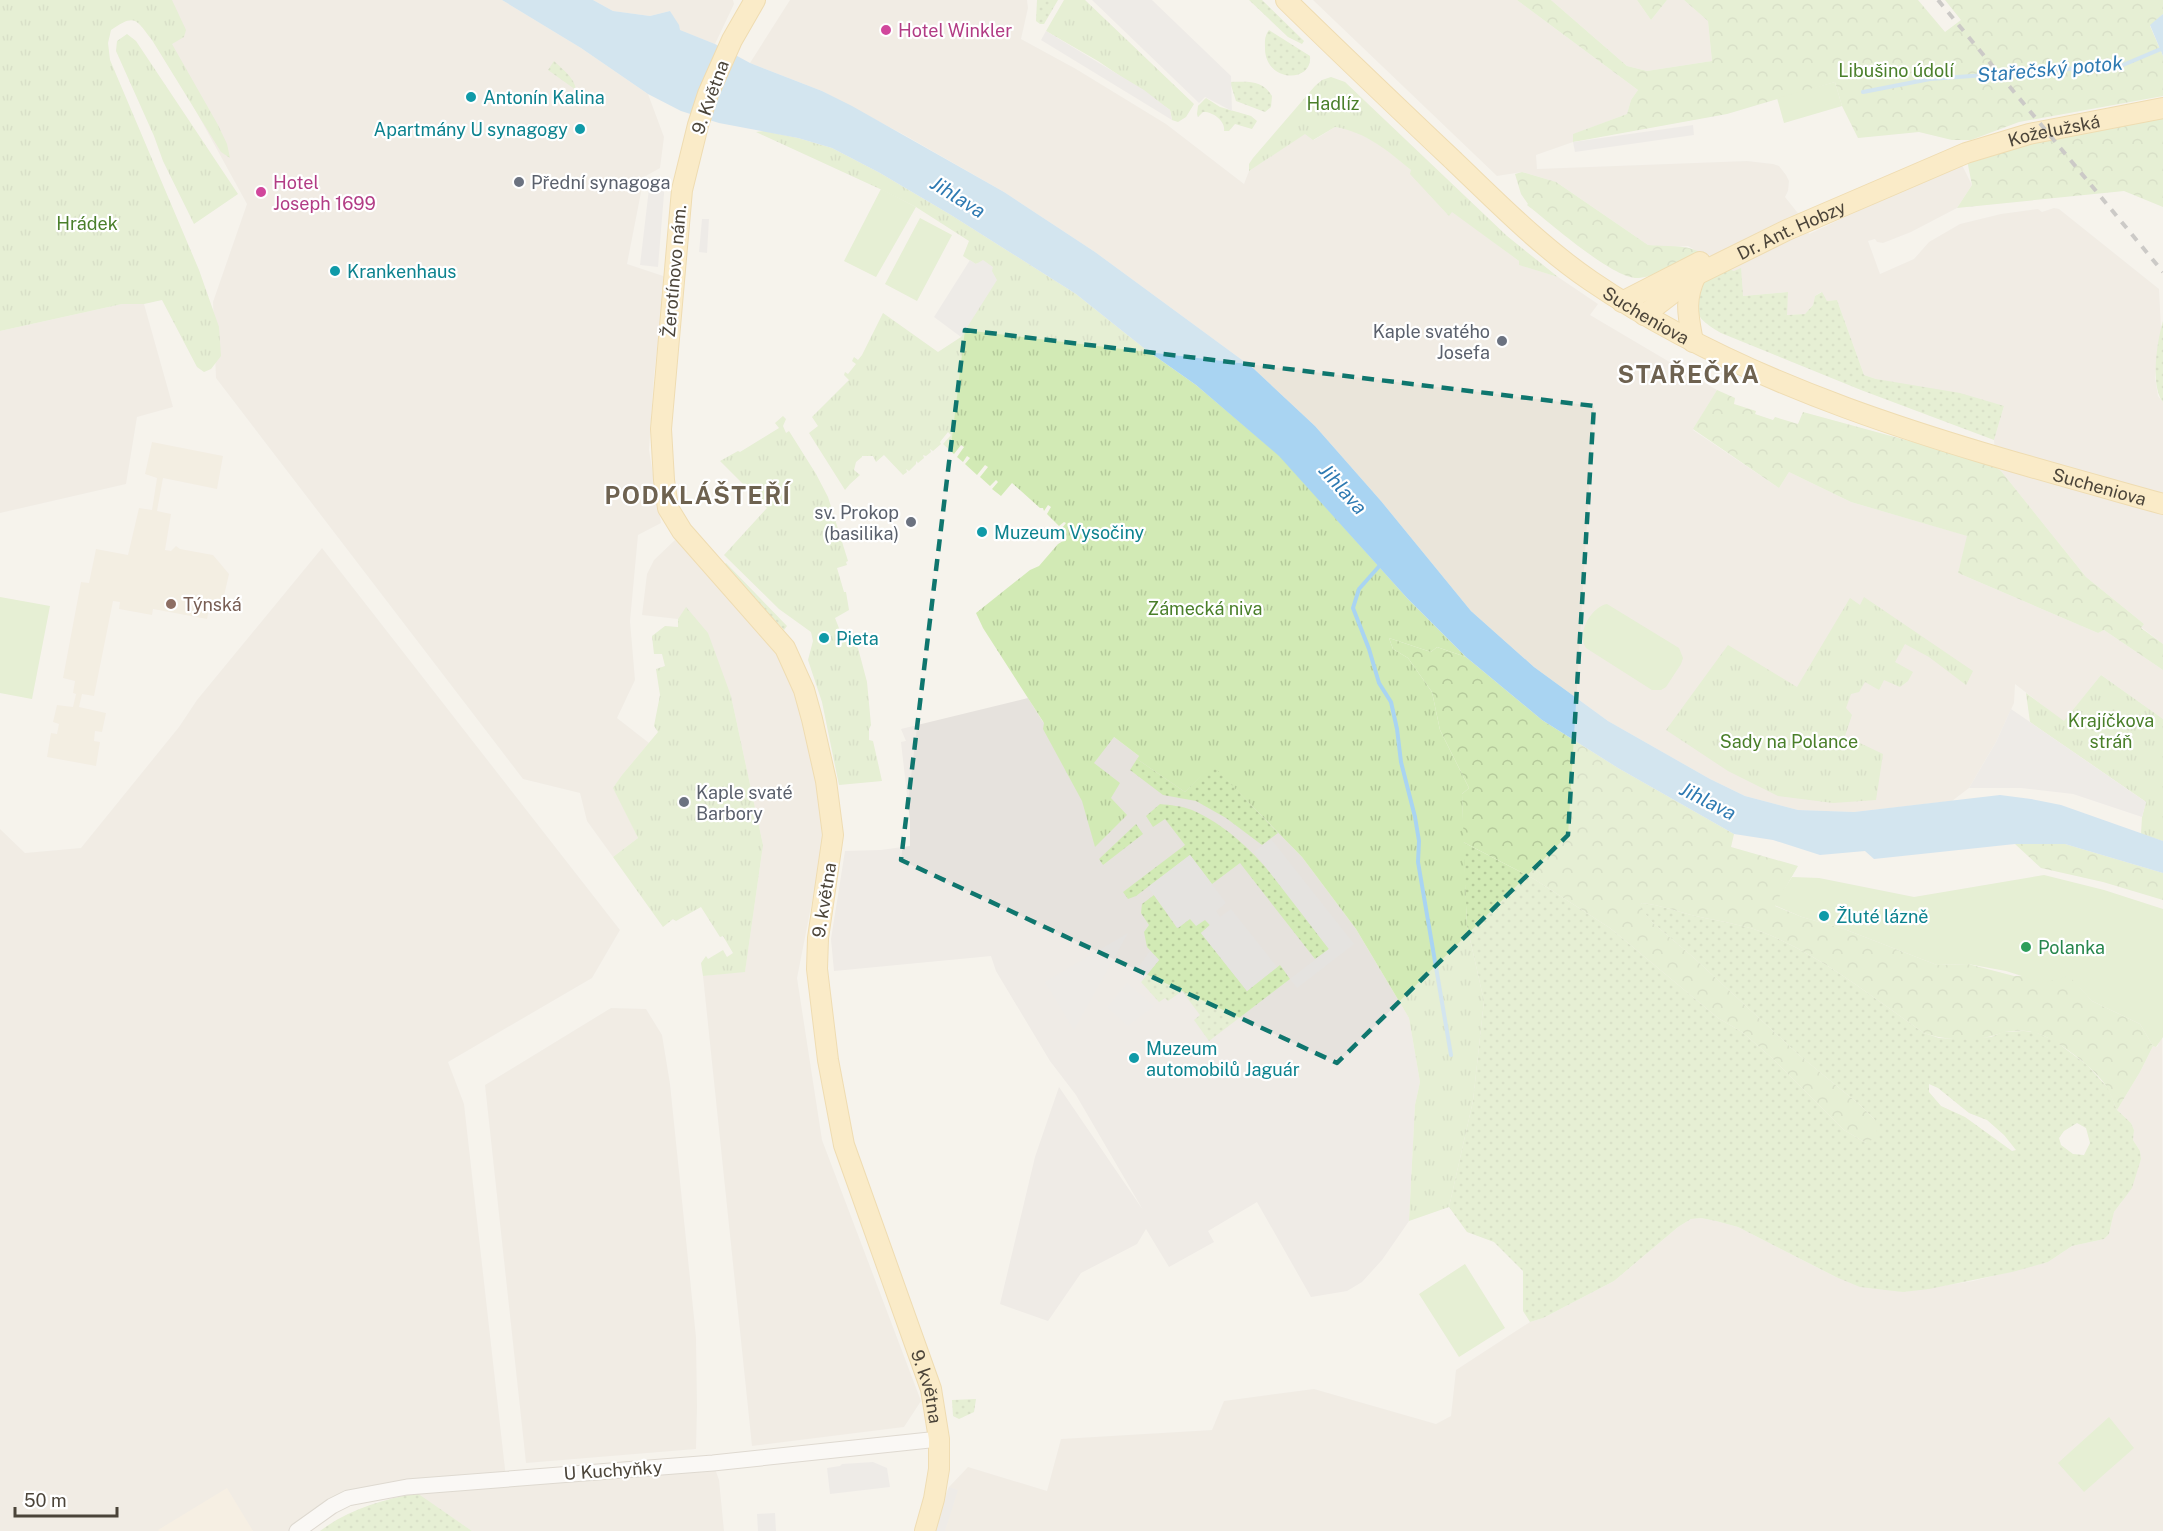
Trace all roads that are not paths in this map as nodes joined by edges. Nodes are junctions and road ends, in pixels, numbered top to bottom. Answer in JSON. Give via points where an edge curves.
{"nodes":[{"id":1,"x":1286,"y":0,"type":"edge"},
{"id":2,"x":750,"y":3,"type":"edge"},
{"id":3,"x":2163,"y":108,"type":"edge"},
{"id":4,"x":692,"y":151,"type":"joint"},
{"id":5,"x":1948,"y":160,"type":"joint"},
{"id":6,"x":1787,"y":230,"type":"junction"},
{"id":7,"x":1696,"y":275,"type":"junction"},
{"id":8,"x":1623,"y":302,"type":"junction"},
{"id":9,"x":1644,"y":315,"type":"junction"},
{"id":10,"x":1693,"y":342,"type":"junction"},
{"id":11,"x":664,"y":393,"type":"joint"},
{"id":12,"x":2163,"y":504,"type":"edge"},
{"id":13,"x":939,"y":1439,"type":"junction"},
{"id":14,"x":297,"y":1531,"type":"edge"},
{"id":15,"x":925,"y":1531,"type":"edge"}],
"edges":[{"from":1,"to":8,"type":"main road","name":"Sucheniova","via":[[1535,238]]},
{"from":2,"to":4,"type":"main road","name":"9. Května","via":[[708,94]]},
{"from":3,"to":5,"type":"main road","name":"Koželužská","via":[[2024,135]]},
{"from":4,"to":11,"type":"main road","name":"Žerotínovo nám.","via":[[680,199]]},
{"from":5,"to":6,"type":"main road","name":"Dr. Ant. Hobzy"},
{"from":6,"to":7,"type":"main road","name":"Dr. Ant. Hobzy"},
{"from":6,"to":8,"type":"main road","via":[[1757,234]]},
{"from":7,"to":9,"type":"main road","name":"Dr. Ant. Hobzy"},
{"from":7,"to":10,"type":"main road","via":[[1686,309]]},
{"from":8,"to":9,"type":"main road","name":"Sucheniova"},
{"from":9,"to":10,"type":"main road","name":"Sucheniova"},
{"from":10,"to":12,"type":"main road","name":"Sucheniova","via":[[1814,396],[1905,428]]},
{"from":11,"to":13,"type":"main road","name":"9. května","via":[[662,446],[668,508],[682,531],[785,648],[812,719],[833,835],[817,969],[828,1060],[844,1145],[932,1389]]},
{"from":13,"to":14,"type":"street","name":"U Kuchyňky","via":[[713,1463],[408,1487],[348,1498]]},
{"from":13,"to":15,"type":"main road","name":"9. května","via":[[936,1489]]}]}
